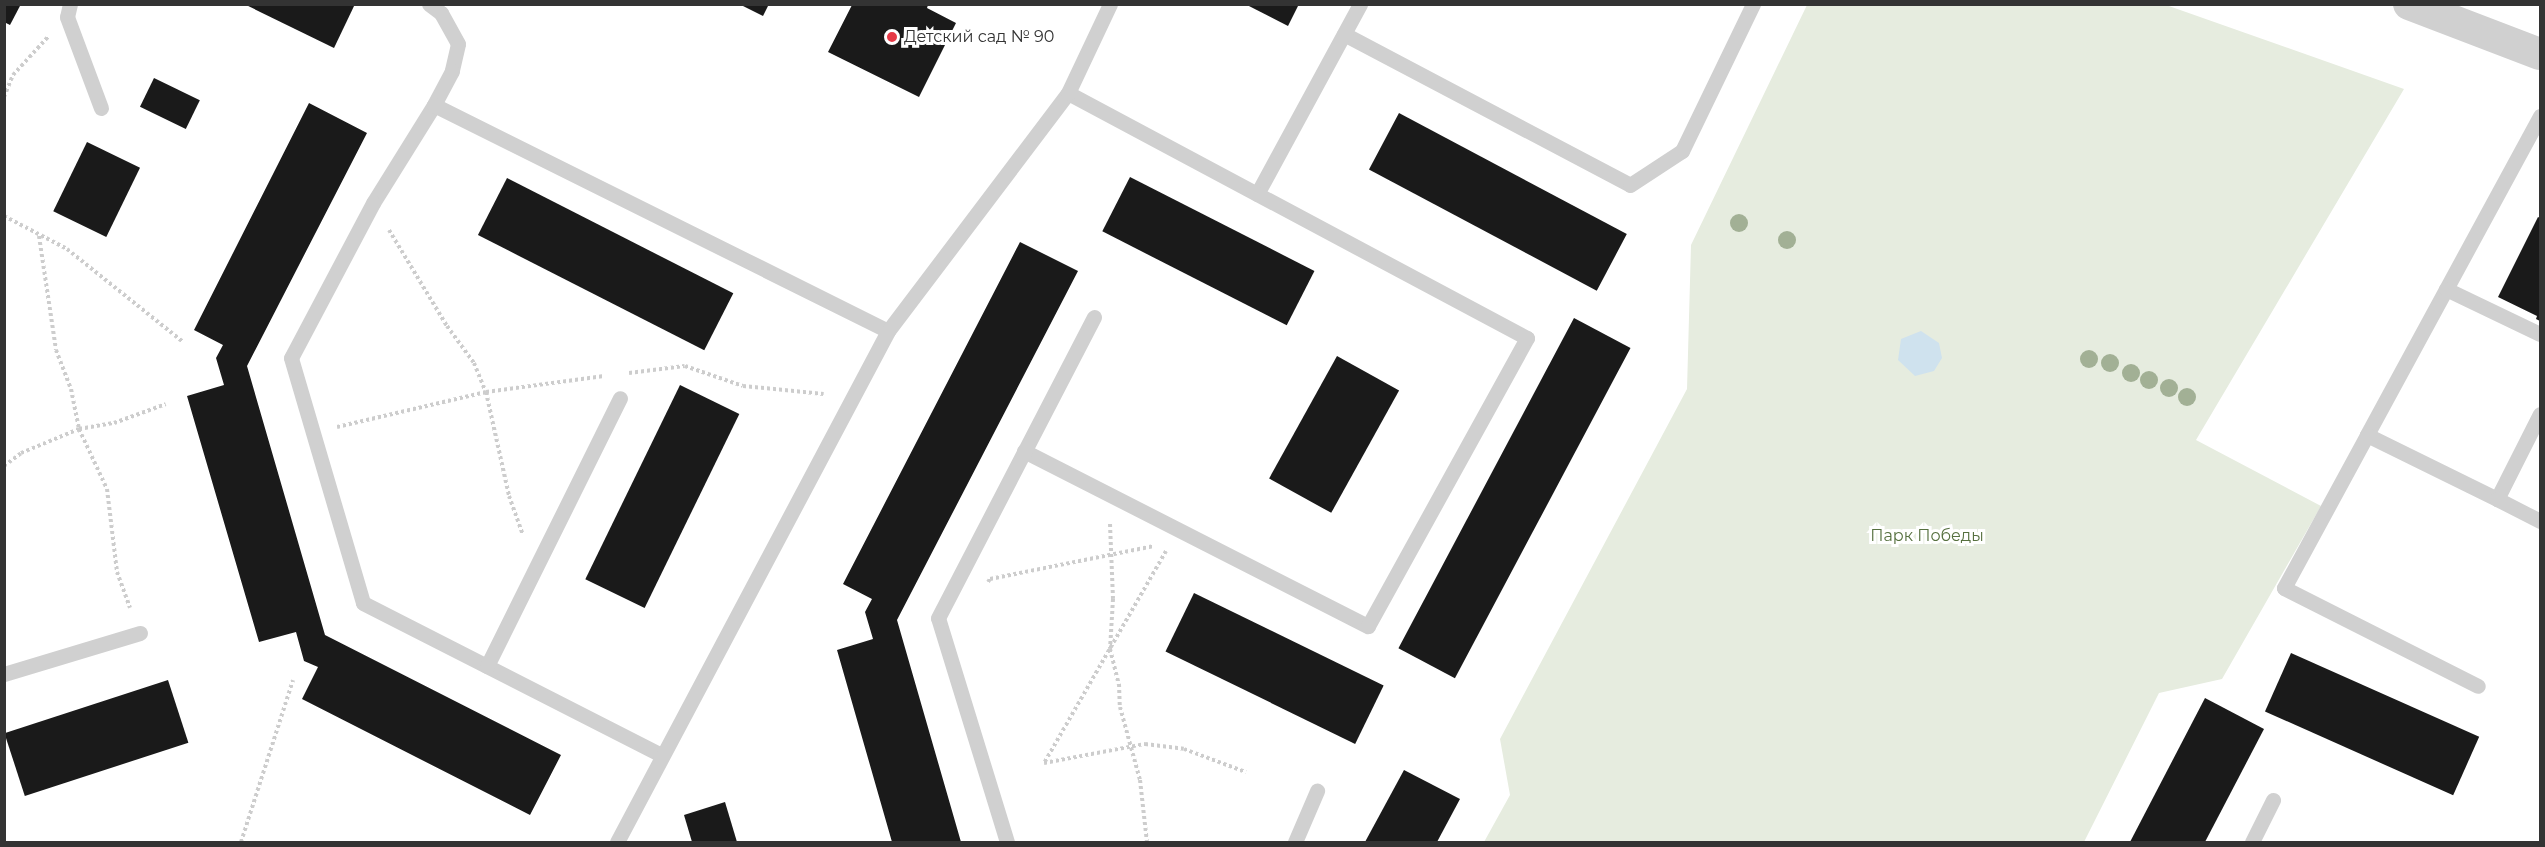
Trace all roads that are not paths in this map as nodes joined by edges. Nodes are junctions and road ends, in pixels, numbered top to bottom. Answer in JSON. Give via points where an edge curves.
{"nodes":[{"id":1,"x":429,"y":4,"type":"edge"},
{"id":2,"x":1110,"y":4,"type":"edge"},
{"id":3,"x":1360,"y":4,"type":"edge"},
{"id":4,"x":1752,"y":4,"type":"edge"},
{"id":5,"x":2409,"y":4,"type":"edge"},
{"id":6,"x":68,"y":10,"type":"edge"},
{"id":7,"x":1344,"y":34,"type":"junction"},
{"id":8,"x":2541,"y":54,"type":"edge"},
{"id":9,"x":1068,"y":93,"type":"junction"},
{"id":10,"x":434,"y":105,"type":"junction"},
{"id":11,"x":101,"y":108,"type":"dead end"},
{"id":12,"x":2541,"y":116,"type":"edge"},
{"id":13,"x":1257,"y":194,"type":"junction"},
{"id":14,"x":2446,"y":289,"type":"junction"},
{"id":15,"x":1094,"y":317,"type":"dead end"},
{"id":16,"x":888,"y":331,"type":"junction"},
{"id":17,"x":2541,"y":334,"type":"edge"},
{"id":18,"x":621,"y":398,"type":"dead end"},
{"id":19,"x":2541,"y":414,"type":"edge"},
{"id":20,"x":2367,"y":435,"type":"junction"},
{"id":21,"x":1024,"y":451,"type":"junction"},
{"id":22,"x":2496,"y":499,"type":"junction"},
{"id":23,"x":2541,"y":521,"type":"edge"},
{"id":24,"x":140,"y":633,"type":"road end"},
{"id":25,"x":487,"y":666,"type":"junction"},
{"id":26,"x":4,"y":674,"type":"edge"},
{"id":27,"x":2478,"y":686,"type":"dead end"},
{"id":28,"x":661,"y":756,"type":"junction"},
{"id":29,"x":1317,"y":791,"type":"dead end"},
{"id":30,"x":2273,"y":800,"type":"dead end"},
{"id":31,"x":617,"y":843,"type":"edge"},
{"id":32,"x":1007,"y":843,"type":"edge"},
{"id":33,"x":1295,"y":843,"type":"edge"},
{"id":34,"x":2252,"y":843,"type":"edge"}],
"edges":[{"from":1,"to":10,"type":"lane","via":[[441,13],[458,44],[452,71]]},
{"from":2,"to":9,"type":"lane"},
{"from":3,"to":7,"type":"lane"},
{"from":4,"to":7,"type":"lane","via":[[1682,151],[1630,185]]},
{"from":5,"to":8,"type":"street"},
{"from":6,"to":11,"type":"lane"},
{"from":7,"to":13,"type":"lane"},
{"from":9,"to":13,"type":"lane"},
{"from":9,"to":16,"type":"lane"},
{"from":10,"to":16,"type":"lane"},
{"from":10,"to":25,"type":"lane","via":[[373,203],[291,358],[363,603]]},
{"from":12,"to":14,"type":"lane"},
{"from":13,"to":21,"type":"lane","via":[[1527,338],[1368,626]]},
{"from":14,"to":17,"type":"lane"},
{"from":14,"to":20,"type":"lane"},
{"from":15,"to":21,"type":"lane"},
{"from":16,"to":28,"type":"lane"},
{"from":18,"to":25,"type":"lane"},
{"from":19,"to":22,"type":"lane"},
{"from":20,"to":22,"type":"lane"},
{"from":20,"to":27,"type":"lane","via":[[2284,588]]},
{"from":21,"to":32,"type":"lane","via":[[938,618]]},
{"from":22,"to":23,"type":"lane"},
{"from":24,"to":26,"type":"lane"},
{"from":25,"to":28,"type":"lane"},
{"from":28,"to":31,"type":"lane"},
{"from":29,"to":33,"type":"lane"},
{"from":30,"to":34,"type":"lane"}]}
